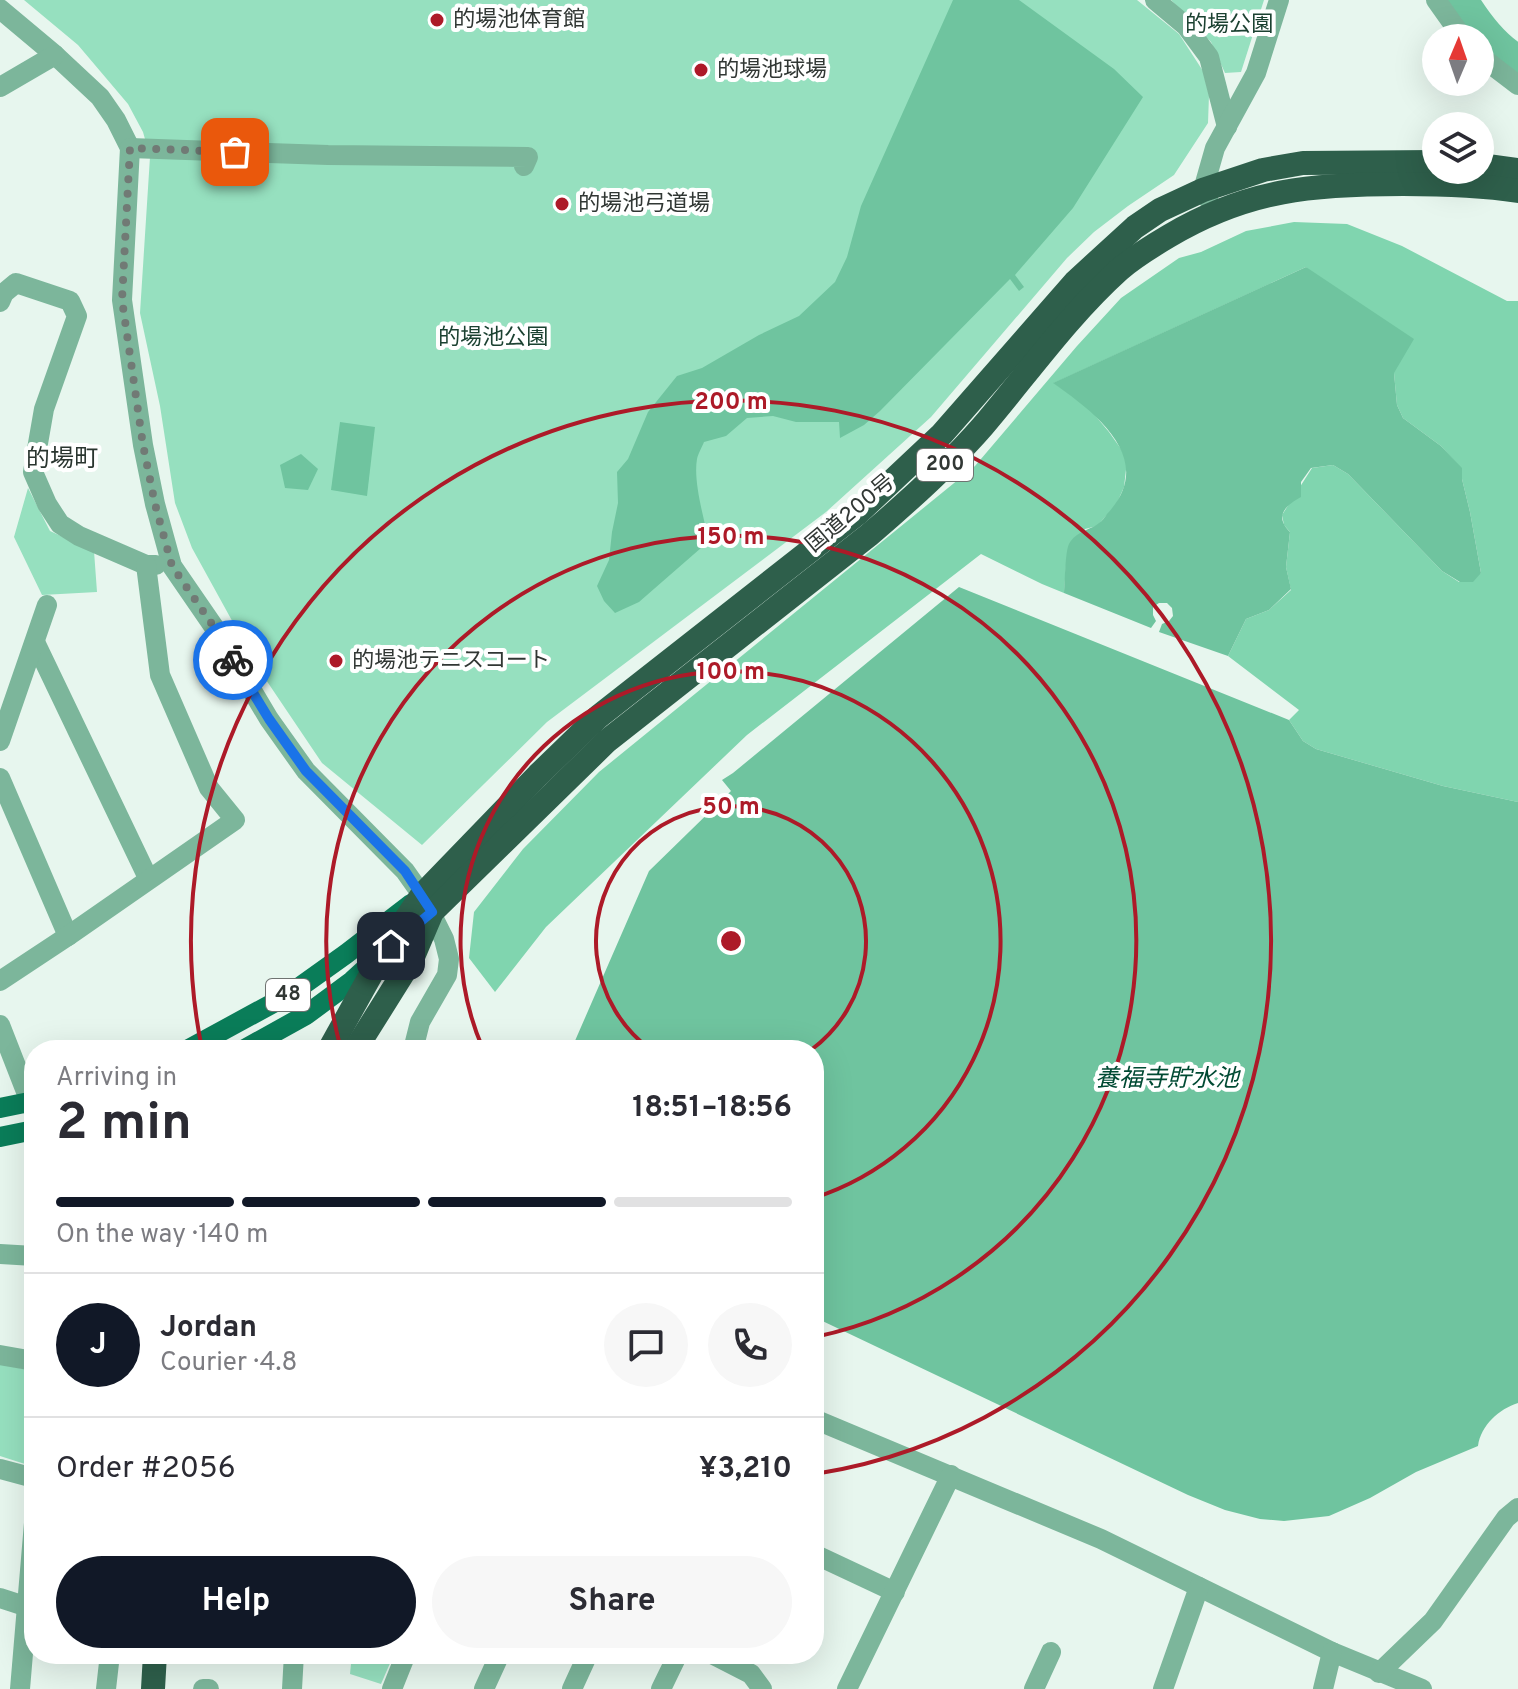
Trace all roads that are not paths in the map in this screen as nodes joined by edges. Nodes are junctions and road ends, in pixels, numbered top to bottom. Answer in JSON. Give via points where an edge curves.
{"nodes":[{"id":1,"x":1155,"y":0,"type":"edge"},
{"id":2,"x":1279,"y":0,"type":"edge"},
{"id":3,"x":1436,"y":0,"type":"edge"},
{"id":4,"x":0,"y":9,"type":"edge"},
{"id":5,"x":1453,"y":24,"type":"edge"},
{"id":6,"x":55,"y":55,"type":"junction"},
{"id":7,"x":1494,"y":67,"type":"edge"},
{"id":8,"x":1518,"y":85,"type":"edge"},
{"id":9,"x":0,"y":87,"type":"edge"},
{"id":10,"x":1227,"y":127,"type":"junction"},
{"id":11,"x":130,"y":148,"type":"junction"},
{"id":12,"x":1422,"y":162,"type":"edge"},
{"id":13,"x":524,"y":166,"type":"dead end"},
{"id":14,"x":1494,"y":167,"type":"edge"},
{"id":15,"x":1518,"y":170,"type":"edge"},
{"id":16,"x":1518,"y":191,"type":"edge"},
{"id":17,"x":1209,"y":201,"type":"junction"},
{"id":18,"x":1,"y":295,"type":"edge"},
{"id":19,"x":146,"y":565,"type":"junction"},
{"id":20,"x":172,"y":566,"type":"junction"},
{"id":21,"x":47,"y":605,"type":"dead end"},
{"id":22,"x":35,"y":642,"type":"junction"},
{"id":23,"x":0,"y":741,"type":"edge"},
{"id":24,"x":0,"y":778,"type":"edge"},
{"id":25,"x":148,"y":878,"type":"junction"},
{"id":26,"x":427,"y":904,"type":"junction"},
{"id":27,"x":68,"y":936,"type":"junction"},
{"id":28,"x":383,"y":953,"type":"junction"},
{"id":29,"x":0,"y":981,"type":"edge"},
{"id":30,"x":0,"y":1025,"type":"edge"},
{"id":31,"x":205,"y":1040,"type":"edge"},
{"id":32,"x":261,"y":1040,"type":"edge"},
{"id":33,"x":335,"y":1040,"type":"edge"},
{"id":34,"x":361,"y":1040,"type":"edge"},
{"id":35,"x":416,"y":1040,"type":"edge"},
{"id":36,"x":24,"y":1083,"type":"edge"},
{"id":37,"x":24,"y":1106,"type":"edge"},
{"id":38,"x":0,"y":1108,"type":"edge"},
{"id":39,"x":24,"y":1132,"type":"edge"},
{"id":40,"x":0,"y":1137,"type":"edge"},
{"id":41,"x":0,"y":1254,"type":"edge"},
{"id":42,"x":24,"y":1255,"type":"edge"},
{"id":43,"x":0,"y":1355,"type":"edge"},
{"id":44,"x":24,"y":1359,"type":"edge"},
{"id":45,"x":824,"y":1426,"type":"edge"},
{"id":46,"x":0,"y":1469,"type":"edge"},
{"id":47,"x":24,"y":1475,"type":"edge"},
{"id":48,"x":951,"y":1475,"type":"junction"},
{"id":49,"x":1518,"y":1508,"type":"edge"},
{"id":50,"x":824,"y":1559,"type":"edge"},
{"id":51,"x":1199,"y":1587,"type":"junction"},
{"id":52,"x":895,"y":1592,"type":"junction"},
{"id":53,"x":0,"y":1598,"type":"edge"},
{"id":54,"x":24,"y":1607,"type":"edge"},
{"id":55,"x":1051,"y":1652,"type":"dead end"},
{"id":56,"x":1332,"y":1652,"type":"junction"},
{"id":57,"x":24,"y":1660,"type":"edge"},
{"id":58,"x":109,"y":1664,"type":"edge"},
{"id":59,"x":154,"y":1664,"type":"edge"},
{"id":60,"x":293,"y":1664,"type":"edge"},
{"id":61,"x":402,"y":1664,"type":"edge"},
{"id":62,"x":495,"y":1664,"type":"edge"},
{"id":63,"x":583,"y":1664,"type":"edge"},
{"id":64,"x":673,"y":1664,"type":"edge"},
{"id":65,"x":732,"y":1664,"type":"edge"},
{"id":66,"x":1379,"y":1673,"type":"junction"},
{"id":67,"x":20,"y":1689,"type":"edge"},
{"id":68,"x":106,"y":1689,"type":"edge"},
{"id":69,"x":153,"y":1689,"type":"edge"},
{"id":70,"x":292,"y":1689,"type":"edge"},
{"id":71,"x":392,"y":1689,"type":"edge"},
{"id":72,"x":484,"y":1689,"type":"edge"},
{"id":73,"x":572,"y":1689,"type":"edge"},
{"id":74,"x":661,"y":1689,"type":"edge"},
{"id":75,"x":761,"y":1689,"type":"edge"},
{"id":76,"x":847,"y":1689,"type":"edge"},
{"id":77,"x":1034,"y":1689,"type":"edge"},
{"id":78,"x":1163,"y":1689,"type":"edge"},
{"id":79,"x":1323,"y":1689,"type":"edge"},
{"id":80,"x":1422,"y":1689,"type":"edge"}],
"edges":[{"from":1,"to":10,"type":"street","via":[[1186,26],[1209,57]]},
{"from":2,"to":10,"type":"street","via":[[1256,73]]},
{"from":3,"to":5,"type":"street"},
{"from":4,"to":6,"type":"street"},
{"from":6,"to":9,"type":"street"},
{"from":6,"to":11,"type":"street","via":[[100,97]]},
{"from":7,"to":8,"type":"street"},
{"from":10,"to":17,"type":"street","via":[[1215,148]]},
{"from":11,"to":13,"type":"street","via":[[528,157]]},
{"from":11,"to":20,"type":"street","via":[[122,300],[143,445]]},
{"from":12,"to":17,"type":"highway","name":"国道200号","number":"200","via":[[1303,163],[1263,170]]},
{"from":14,"to":15,"type":"highway"},
{"from":16,"to":17,"type":"highway","name":"国道200号","number":"200","via":[[1458,184],[1349,184]]},
{"from":17,"to":26,"type":"highway","name":"国道200号","number":"200","via":[[1192,222],[1122,268],[1071,320],[981,429],[910,499],[607,741]]},
{"from":18,"to":19,"type":"street","via":[[16,283],[70,301],[77,316],[39,434],[33,472],[47,504],[69,530]]},
{"from":19,"to":20,"type":"street"},
{"from":19,"to":25,"type":"street","via":[[160,675],[209,788],[235,820]]},
{"from":20,"to":26,"type":"street","via":[[306,771],[405,871]]},
{"from":21,"to":22,"type":"street"},
{"from":22,"to":23,"type":"street"},
{"from":22,"to":25,"type":"street"},
{"from":24,"to":27,"type":"street"},
{"from":25,"to":27,"type":"street"},
{"from":26,"to":28,"type":"highway","name":"国道200号","number":"200"},
{"from":26,"to":31,"type":"main road","number":"48","via":[[290,994]]},
{"from":26,"to":34,"type":"highway","name":"国道200号","number":"200","via":[[412,959]]},
{"from":26,"to":35,"type":"street","via":[[449,959],[447,975]]},
{"from":27,"to":29,"type":"street"},
{"from":28,"to":32,"type":"main road","number":"48","via":[[306,1015]]},
{"from":28,"to":33,"type":"highway","name":"国道200号","number":"200"},
{"from":30,"to":36,"type":"street"},
{"from":37,"to":38,"type":"main road"},
{"from":39,"to":40,"type":"main road"},
{"from":41,"to":42,"type":"street"},
{"from":43,"to":44,"type":"street"},
{"from":45,"to":48,"type":"street"},
{"from":46,"to":47,"type":"street"},
{"from":48,"to":51,"type":"street"},
{"from":48,"to":52,"type":"street"},
{"from":49,"to":66,"type":"street","via":[[1433,1621]]},
{"from":50,"to":52,"type":"street"},
{"from":51,"to":56,"type":"street"},
{"from":51,"to":78,"type":"street"},
{"from":52,"to":76,"type":"street"},
{"from":53,"to":54,"type":"street"},
{"from":55,"to":77,"type":"street"},
{"from":56,"to":66,"type":"street"},
{"from":56,"to":79,"type":"street"},
{"from":57,"to":67,"type":"street"},
{"from":58,"to":68,"type":"street"},
{"from":59,"to":69,"type":"highway"},
{"from":60,"to":70,"type":"street"},
{"from":61,"to":71,"type":"street"},
{"from":62,"to":72,"type":"street"},
{"from":63,"to":73,"type":"street"},
{"from":64,"to":74,"type":"street"},
{"from":65,"to":75,"type":"street","via":[[751,1674]]},
{"from":66,"to":80,"type":"street"}]}
